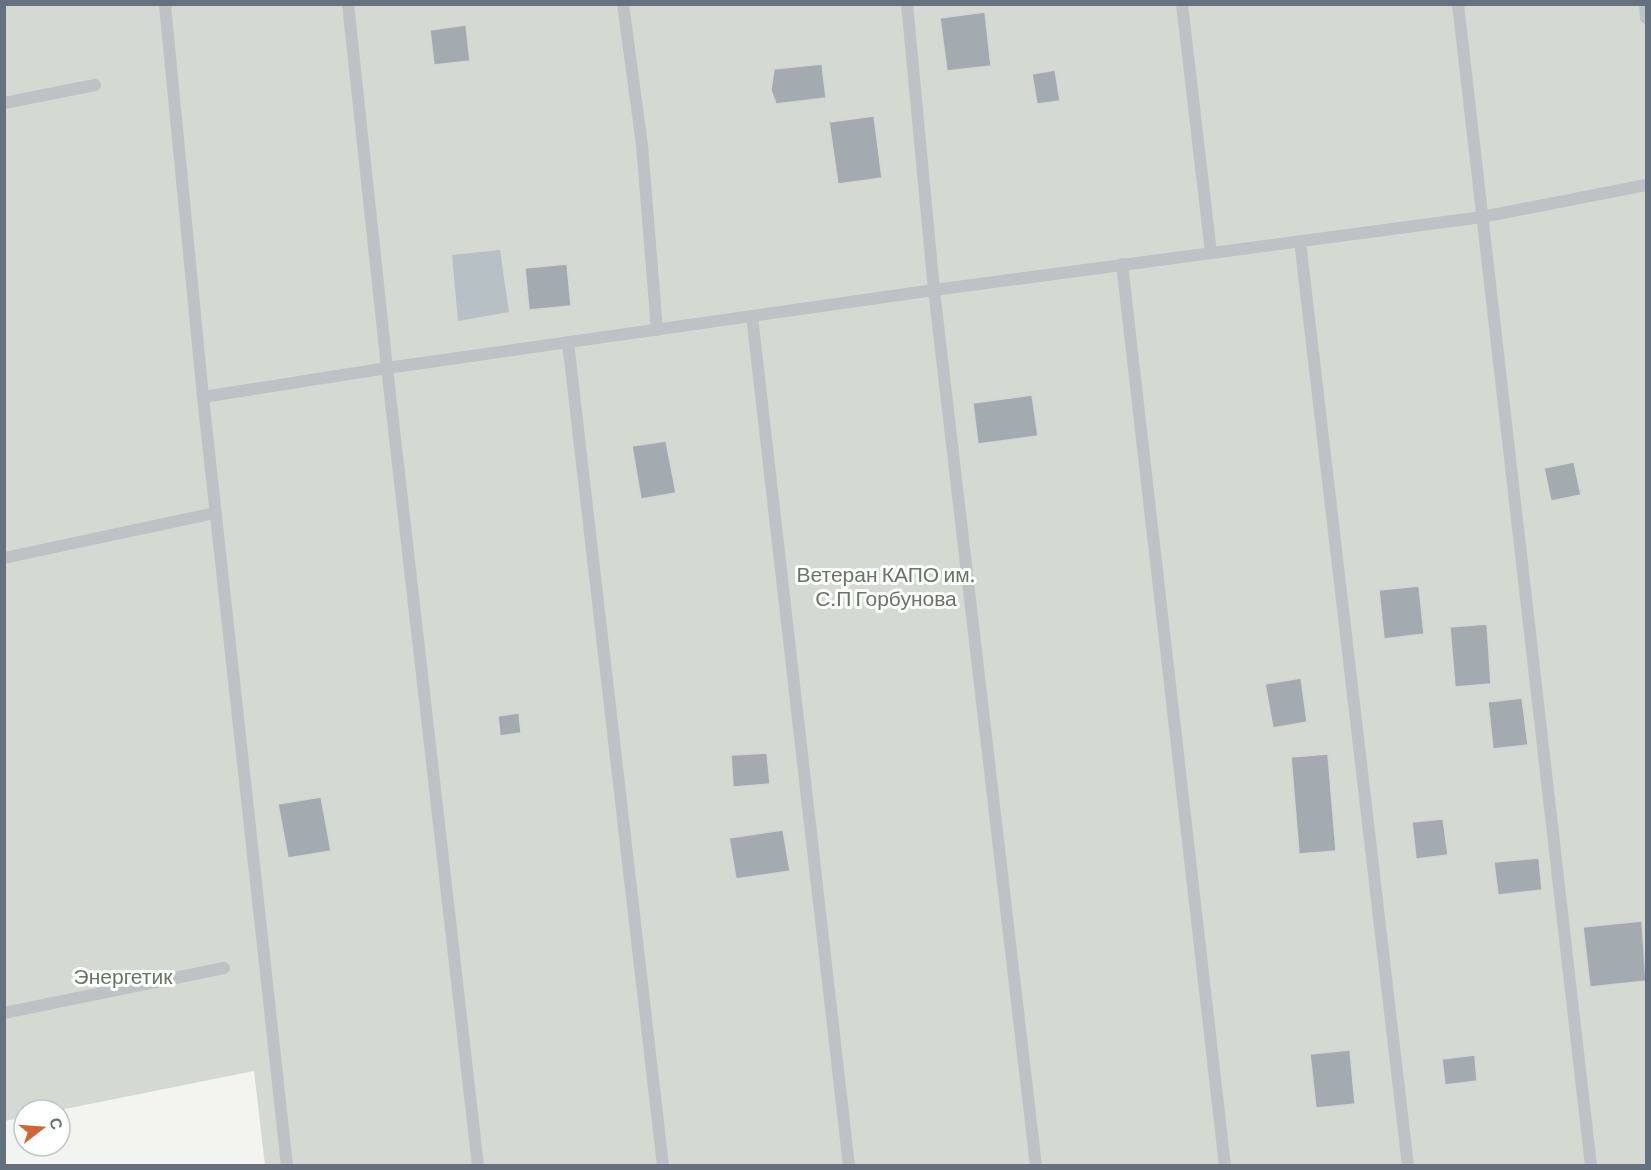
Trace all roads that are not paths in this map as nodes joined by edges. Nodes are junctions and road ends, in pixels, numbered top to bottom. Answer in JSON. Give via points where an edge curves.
{"nodes":[{"id":1,"x":167,"y":4,"type":"edge"},
{"id":2,"x":348,"y":4,"type":"edge"},
{"id":3,"x":623,"y":4,"type":"edge"},
{"id":4,"x":907,"y":4,"type":"edge"},
{"id":5,"x":1182,"y":4,"type":"edge"},
{"id":6,"x":1458,"y":4,"type":"edge"},
{"id":7,"x":1645,"y":4,"type":"edge"},
{"id":8,"x":1647,"y":18,"type":"edge"},
{"id":9,"x":95,"y":85,"type":"dead end"},
{"id":10,"x":4,"y":103,"type":"edge"},
{"id":11,"x":1647,"y":185,"type":"edge"},
{"id":12,"x":1482,"y":217,"type":"junction"},
{"id":13,"x":1300,"y":241,"type":"junction"},
{"id":14,"x":1211,"y":253,"type":"junction"},
{"id":15,"x":1122,"y":264,"type":"junction"},
{"id":16,"x":934,"y":290,"type":"junction"},
{"id":17,"x":752,"y":316,"type":"junction"},
{"id":18,"x":657,"y":330,"type":"junction"},
{"id":19,"x":568,"y":342,"type":"junction"},
{"id":20,"x":387,"y":368,"type":"junction"},
{"id":21,"x":203,"y":397,"type":"junction"},
{"id":22,"x":215,"y":513,"type":"junction"},
{"id":23,"x":4,"y":558,"type":"edge"},
{"id":24,"x":224,"y":968,"type":"dead end"},
{"id":25,"x":4,"y":1013,"type":"edge"},
{"id":26,"x":287,"y":1166,"type":"edge"},
{"id":27,"x":478,"y":1166,"type":"edge"},
{"id":28,"x":663,"y":1166,"type":"edge"},
{"id":29,"x":849,"y":1166,"type":"edge"},
{"id":30,"x":1036,"y":1166,"type":"edge"},
{"id":31,"x":1225,"y":1166,"type":"edge"},
{"id":32,"x":1408,"y":1166,"type":"edge"},
{"id":33,"x":1591,"y":1166,"type":"edge"}],
"edges":[{"from":1,"to":21,"type":"lane"},
{"from":2,"to":20,"type":"lane"},
{"from":3,"to":18,"type":"lane","via":[[642,145]]},
{"from":4,"to":16,"type":"lane"},
{"from":5,"to":14,"type":"lane"},
{"from":6,"to":12,"type":"lane"},
{"from":7,"to":8,"type":"lane"},
{"from":9,"to":10,"type":"lane"},
{"from":11,"to":12,"type":"lane"},
{"from":12,"to":13,"type":"lane"},
{"from":12,"to":33,"type":"lane"},
{"from":13,"to":14,"type":"lane"},
{"from":13,"to":32,"type":"lane"},
{"from":14,"to":15,"type":"lane"},
{"from":15,"to":16,"type":"lane"},
{"from":15,"to":31,"type":"lane"},
{"from":16,"to":17,"type":"lane"},
{"from":16,"to":30,"type":"lane"},
{"from":17,"to":18,"type":"lane"},
{"from":17,"to":29,"type":"lane"},
{"from":18,"to":19,"type":"lane"},
{"from":19,"to":20,"type":"lane"},
{"from":19,"to":28,"type":"lane"},
{"from":20,"to":21,"type":"lane"},
{"from":20,"to":27,"type":"lane"},
{"from":21,"to":22,"type":"lane"},
{"from":22,"to":23,"type":"lane"},
{"from":22,"to":26,"type":"lane"},
{"from":24,"to":25,"type":"lane"}]}
